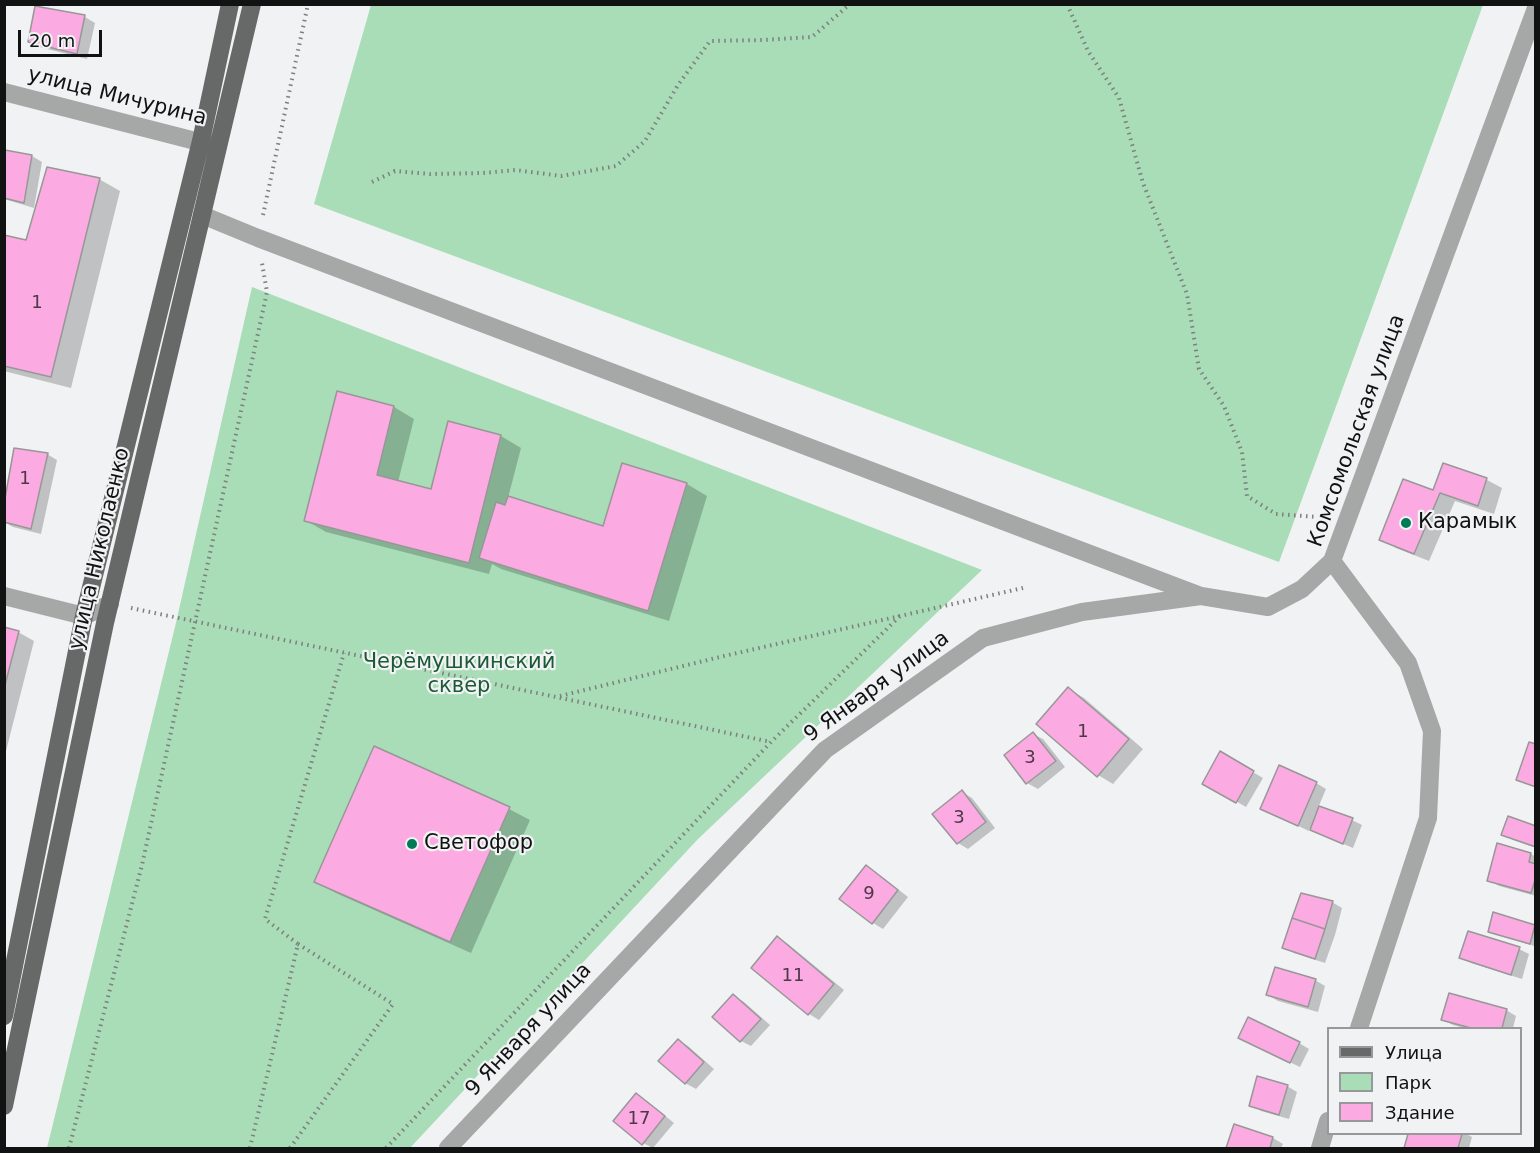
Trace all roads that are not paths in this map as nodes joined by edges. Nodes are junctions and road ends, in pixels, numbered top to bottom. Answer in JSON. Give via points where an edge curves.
{"nodes":[{"id":1,"x":230,"y":4,"type":"edge"},
{"id":2,"x":252,"y":4,"type":"edge"},
{"id":3,"x":1536,"y":8,"type":"edge"},
{"id":4,"x":4,"y":92,"type":"edge"},
{"id":5,"x":209,"y":144,"type":"junction"},
{"id":6,"x":202,"y":215,"type":"junction"},
{"id":7,"x":1332,"y":561,"type":"junction"},
{"id":8,"x":4,"y":596,"type":"edge"},
{"id":9,"x":1201,"y":596,"type":"junction"},
{"id":10,"x":110,"y":604,"type":"junction"},
{"id":11,"x":84,"y":616,"type":"junction"},
{"id":12,"x":4,"y":1016,"type":"edge"},
{"id":13,"x":1360,"y":1027,"type":"edge"},
{"id":14,"x":4,"y":1106,"type":"edge"},
{"id":15,"x":1327,"y":1127,"type":"edge"},
{"id":16,"x":448,"y":1149,"type":"edge"},
{"id":17,"x":1320,"y":1149,"type":"edge"}],
"edges":[{"from":1,"to":5,"type":"main road","name":"улица Николаенко"},
{"from":2,"to":5,"type":"main road","name":"улица Николаенко"},
{"from":3,"to":7,"type":"street","name":"Комсомольская улица"},
{"from":4,"to":5,"type":"street","name":"улица Мичурина"},
{"from":5,"to":6,"type":"main road","name":"улица Николаенко"},
{"from":5,"to":11,"type":"main road","name":"улица Николаенко"},
{"from":6,"to":9,"type":"street"},
{"from":6,"to":10,"type":"main road","name":"улица Николаенко"},
{"from":7,"to":9,"type":"street","name":"9 Января улица","via":[[1302,589],[1268,607]]},
{"from":7,"to":13,"type":"street","name":"Комсомольская улица","via":[[1408,663],[1432,731],[1428,818]]},
{"from":8,"to":11,"type":"street"},
{"from":9,"to":16,"type":"street","name":"9 Января улица","via":[[1082,612],[983,638],[825,750]]},
{"from":10,"to":11,"type":"street"},
{"from":10,"to":14,"type":"main road","name":"улица Николаенко"},
{"from":11,"to":12,"type":"main road","name":"улица Николаенко"},
{"from":15,"to":17,"type":"street"}]}
